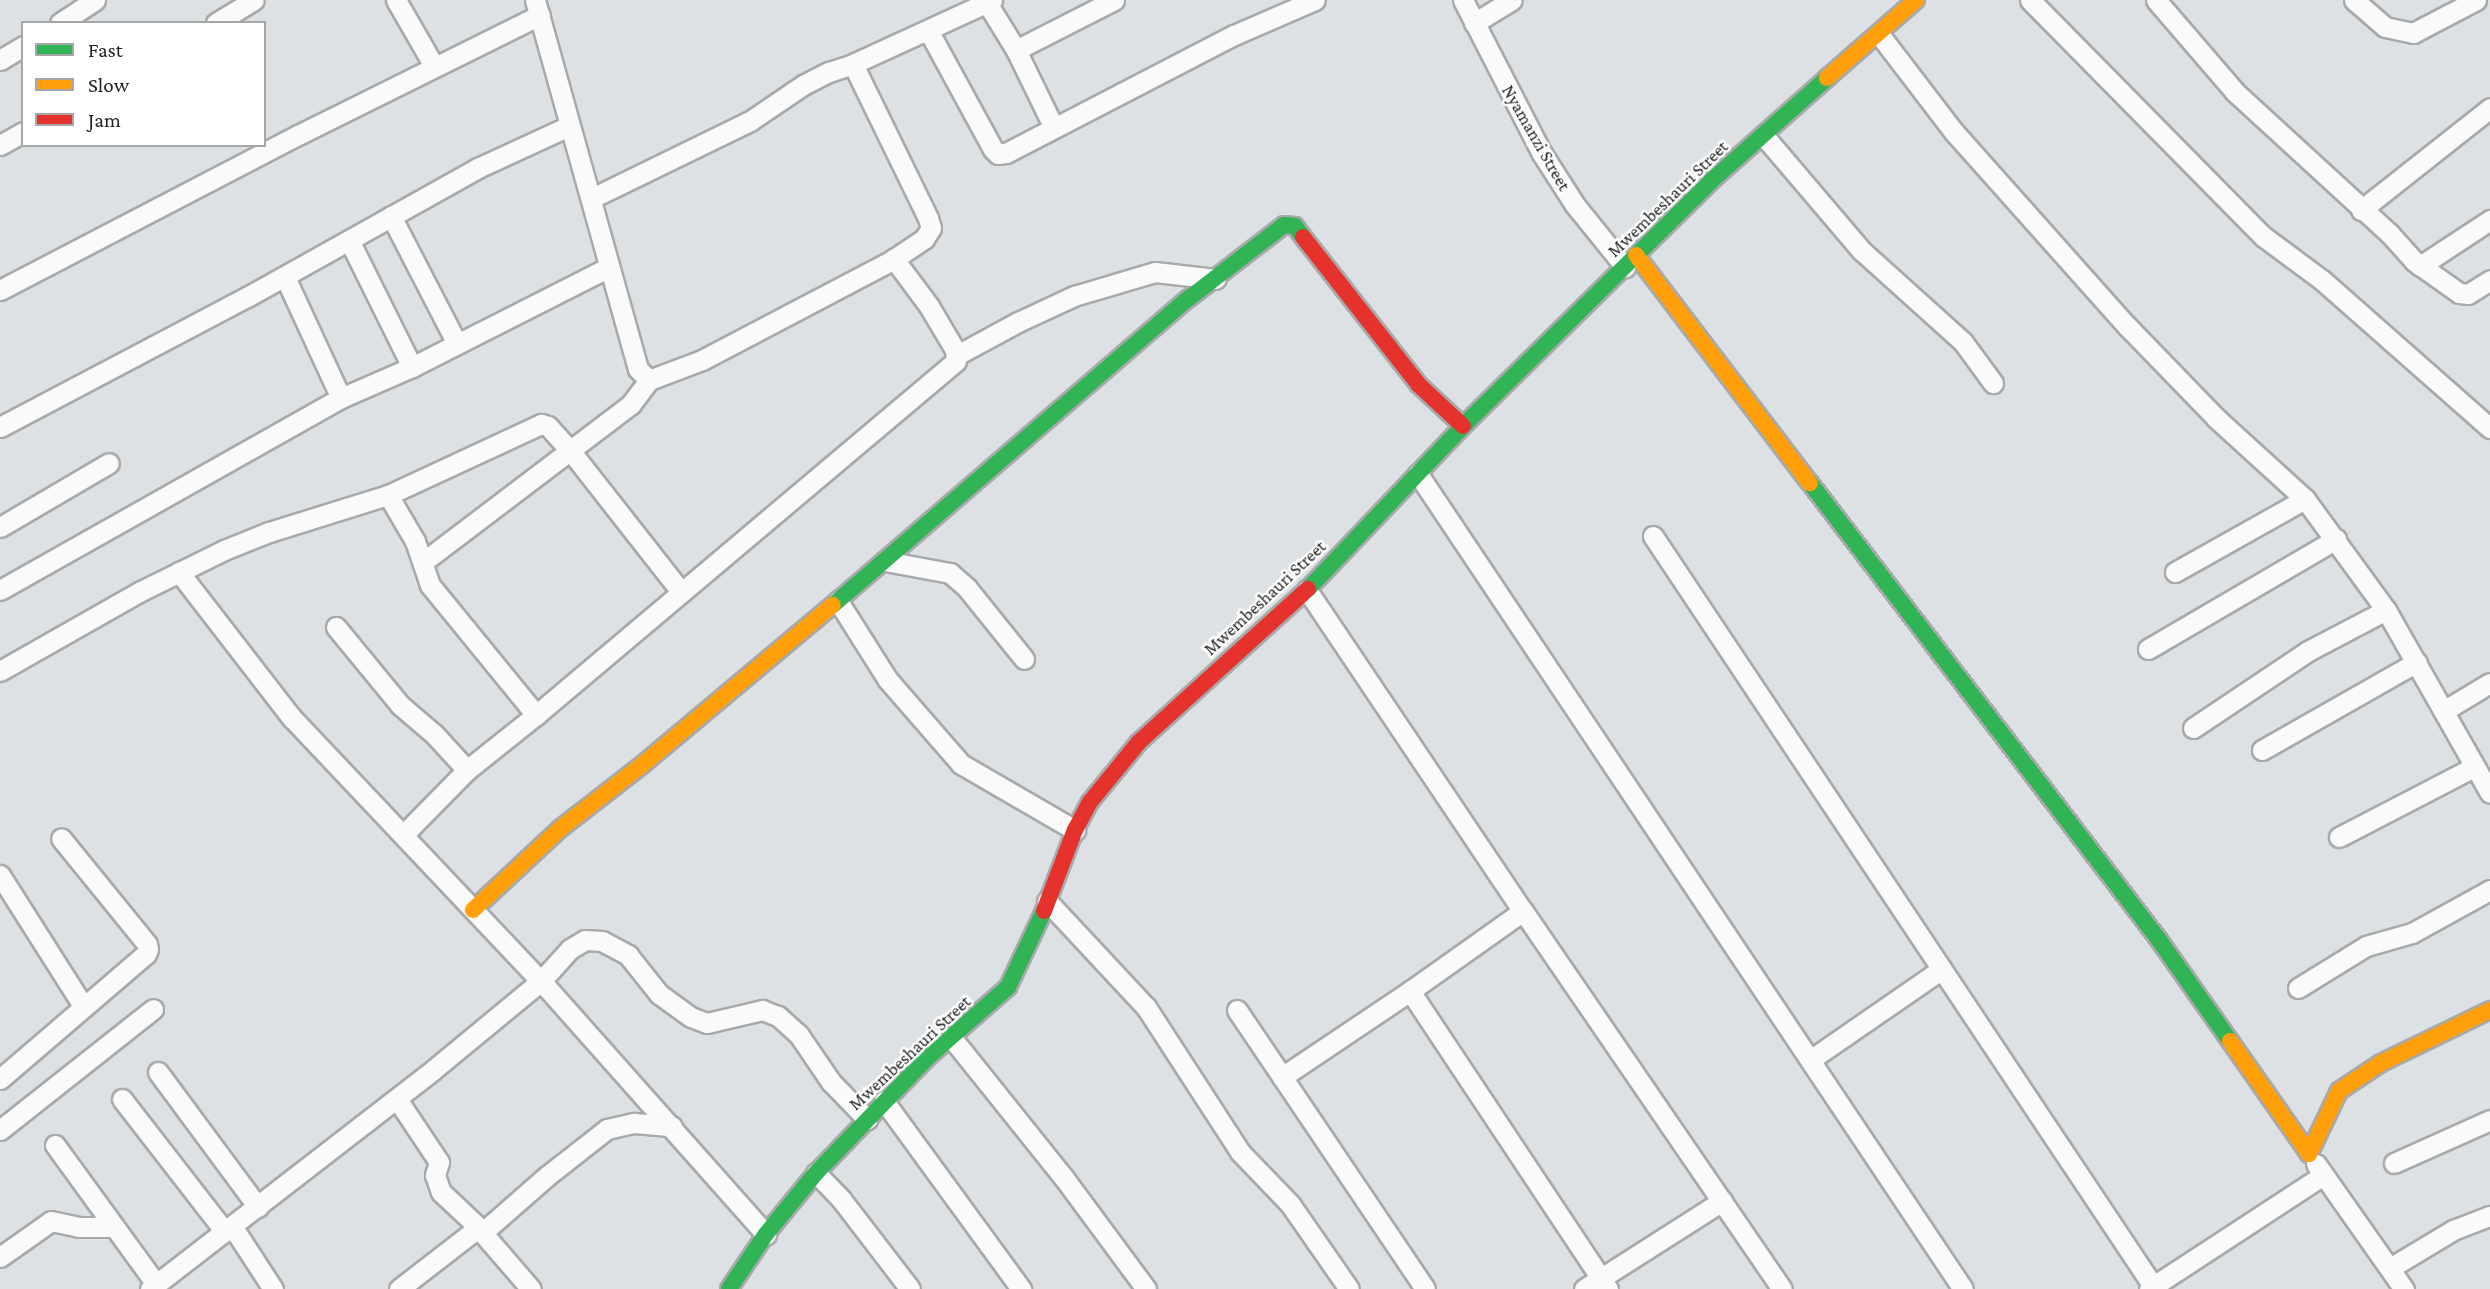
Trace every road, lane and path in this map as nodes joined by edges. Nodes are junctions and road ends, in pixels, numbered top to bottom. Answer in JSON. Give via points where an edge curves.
{"nodes":[{"id":1,"x":95,"y":0,"type":"edge"},
{"id":2,"x":254,"y":0,"type":"edge"},
{"id":3,"x":396,"y":0,"type":"edge"},
{"id":4,"x":1114,"y":0,"type":"edge"},
{"id":5,"x":1315,"y":0,"type":"edge"},
{"id":6,"x":1463,"y":0,"type":"edge"},
{"id":7,"x":1512,"y":0,"type":"edge"},
{"id":8,"x":1916,"y":0,"type":"edge"},
{"id":9,"x":2030,"y":0,"type":"edge"},
{"id":10,"x":2156,"y":0,"type":"edge"},
{"id":11,"x":2354,"y":0,"type":"edge"},
{"id":12,"x":2476,"y":0,"type":"edge"},
{"id":13,"x":990,"y":1,"type":"edge"},
{"id":14,"x":538,"y":7,"type":"edge"},
{"id":15,"x":63,"y":21,"type":"edge"},
{"id":16,"x":219,"y":21,"type":"edge"},
{"id":17,"x":1474,"y":23,"type":"junction"},
{"id":18,"x":928,"y":30,"type":"junction"},
{"id":19,"x":1879,"y":33,"type":"junction"},
{"id":20,"x":21,"y":48,"type":"edge"},
{"id":21,"x":1016,"y":50,"type":"junction"},
{"id":22,"x":0,"y":60,"type":"edge"},
{"id":23,"x":853,"y":64,"type":"junction"},
{"id":24,"x":434,"y":66,"type":"junction"},
{"id":25,"x":2490,"y":108,"type":"edge"},
{"id":26,"x":569,"y":126,"type":"junction"},
{"id":27,"x":1053,"y":126,"type":"junction"},
{"id":28,"x":21,"y":133,"type":"edge"},
{"id":29,"x":1764,"y":136,"type":"junction"},
{"id":30,"x":0,"y":145,"type":"edge"},
{"id":31,"x":592,"y":198,"type":"junction"},
{"id":32,"x":2361,"y":210,"type":"junction"},
{"id":33,"x":391,"y":216,"type":"junction"},
{"id":34,"x":2490,"y":220,"type":"edge"},
{"id":35,"x":349,"y":240,"type":"junction"},
{"id":36,"x":894,"y":259,"type":"junction"},
{"id":37,"x":1630,"y":261,"type":"junction"},
{"id":38,"x":2420,"y":266,"type":"junction"},
{"id":39,"x":609,"y":267,"type":"junction"},
{"id":40,"x":285,"y":277,"type":"junction"},
{"id":41,"x":1216,"y":279,"type":"junction"},
{"id":42,"x":2490,"y":280,"type":"edge"},
{"id":43,"x":0,"y":290,"type":"edge"},
{"id":44,"x":457,"y":344,"type":"junction"},
{"id":45,"x":957,"y":355,"type":"junction"},
{"id":46,"x":412,"y":367,"type":"junction"},
{"id":47,"x":649,"y":380,"type":"junction"},
{"id":48,"x":1993,"y":383,"type":"dead end"},
{"id":49,"x":341,"y":398,"type":"junction"},
{"id":50,"x":1463,"y":426,"type":"junction"},
{"id":51,"x":0,"y":427,"type":"edge"},
{"id":52,"x":2490,"y":428,"type":"edge"},
{"id":53,"x":569,"y":449,"type":"junction"},
{"id":54,"x":109,"y":463,"type":"dead end"},
{"id":55,"x":1418,"y":474,"type":"junction"},
{"id":56,"x":388,"y":495,"type":"junction"},
{"id":57,"x":2305,"y":499,"type":"junction"},
{"id":58,"x":0,"y":527,"type":"edge"},
{"id":59,"x":1653,"y":536,"type":"dead end"},
{"id":60,"x":2336,"y":539,"type":"junction"},
{"id":61,"x":885,"y":561,"type":"junction"},
{"id":62,"x":423,"y":562,"type":"junction"},
{"id":63,"x":179,"y":572,"type":"junction"},
{"id":64,"x":2175,"y":572,"type":"dead end"},
{"id":65,"x":0,"y":590,"type":"edge"},
{"id":66,"x":1307,"y":590,"type":"junction"},
{"id":67,"x":681,"y":592,"type":"junction"},
{"id":68,"x":838,"y":601,"type":"junction"},
{"id":69,"x":2386,"y":610,"type":"junction"},
{"id":70,"x":335,"y":627,"type":"dead end"},
{"id":71,"x":2148,"y":649,"type":"dead end"},
{"id":72,"x":1024,"y":659,"type":"dead end"},
{"id":73,"x":2417,"y":662,"type":"junction"},
{"id":74,"x":0,"y":671,"type":"edge"},
{"id":75,"x":2490,"y":683,"type":"edge"},
{"id":76,"x":2445,"y":710,"type":"junction"},
{"id":77,"x":536,"y":715,"type":"junction"},
{"id":78,"x":2193,"y":728,"type":"dead end"},
{"id":79,"x":2262,"y":750,"type":"dead end"},
{"id":80,"x":2474,"y":767,"type":"junction"},
{"id":81,"x":467,"y":769,"type":"junction"},
{"id":82,"x":2490,"y":793,"type":"edge"},
{"id":83,"x":1074,"y":830,"type":"junction"},
{"id":84,"x":404,"y":834,"type":"junction"},
{"id":85,"x":2339,"y":837,"type":"dead end"},
{"id":86,"x":61,"y":838,"type":"dead end"},
{"id":87,"x":0,"y":876,"type":"edge"},
{"id":88,"x":2490,"y":890,"type":"edge"},
{"id":89,"x":1047,"y":901,"type":"junction"},
{"id":90,"x":472,"y":910,"type":"junction"},
{"id":91,"x":1523,"y":911,"type":"junction"},
{"id":92,"x":1942,"y":969,"type":"junction"},
{"id":93,"x":541,"y":981,"type":"junction"},
{"id":94,"x":2298,"y":988,"type":"dead end"},
{"id":95,"x":1410,"y":991,"type":"junction"},
{"id":96,"x":83,"y":1006,"type":"junction"},
{"id":97,"x":153,"y":1009,"type":"dead end"},
{"id":98,"x":1237,"y":1010,"type":"dead end"},
{"id":99,"x":2490,"y":1010,"type":"edge"},
{"id":100,"x":951,"y":1037,"type":"junction"},
{"id":101,"x":1810,"y":1060,"type":"junction"},
{"id":102,"x":158,"y":1072,"type":"dead end"},
{"id":103,"x":1283,"y":1077,"type":"junction"},
{"id":104,"x":0,"y":1079,"type":"edge"},
{"id":105,"x":122,"y":1099,"type":"dead end"},
{"id":106,"x":397,"y":1099,"type":"junction"},
{"id":107,"x":884,"y":1101,"type":"junction"},
{"id":108,"x":867,"y":1119,"type":"junction"},
{"id":109,"x":2490,"y":1119,"type":"edge"},
{"id":110,"x":672,"y":1126,"type":"junction"},
{"id":111,"x":0,"y":1130,"type":"edge"},
{"id":112,"x":55,"y":1145,"type":"dead end"},
{"id":113,"x":2309,"y":1154,"type":"junction"},
{"id":114,"x":2394,"y":1163,"type":"dead end"},
{"id":115,"x":816,"y":1173,"type":"junction"},
{"id":116,"x":2323,"y":1175,"type":"junction"},
{"id":117,"x":1722,"y":1201,"type":"junction"},
{"id":118,"x":258,"y":1207,"type":"junction"},
{"id":119,"x":2490,"y":1216,"type":"edge"},
{"id":120,"x":113,"y":1227,"type":"junction"},
{"id":121,"x":228,"y":1229,"type":"junction"},
{"id":122,"x":480,"y":1230,"type":"junction"},
{"id":123,"x":766,"y":1234,"type":"junction"},
{"id":124,"x":0,"y":1257,"type":"edge"},
{"id":125,"x":2390,"y":1268,"type":"junction"},
{"id":126,"x":161,"y":1285,"type":"edge"},
{"id":127,"x":1598,"y":1285,"type":"edge"},
{"id":128,"x":2151,"y":1288,"type":"edge"},
{"id":129,"x":273,"y":1289,"type":"edge"},
{"id":130,"x":399,"y":1289,"type":"edge"},
{"id":131,"x":531,"y":1289,"type":"edge"},
{"id":132,"x":729,"y":1289,"type":"edge"},
{"id":133,"x":910,"y":1289,"type":"edge"},
{"id":134,"x":1021,"y":1289,"type":"edge"},
{"id":135,"x":1146,"y":1289,"type":"edge"},
{"id":136,"x":1349,"y":1289,"type":"edge"},
{"id":137,"x":1425,"y":1289,"type":"edge"},
{"id":138,"x":1782,"y":1289,"type":"edge"},
{"id":139,"x":1963,"y":1289,"type":"edge"},
{"id":140,"x":2404,"y":1289,"type":"edge"}],
"edges":[{"from":1,"to":15,"type":"street"},
{"from":2,"to":16,"type":"street"},
{"from":3,"to":24,"type":"street"},
{"from":4,"to":21,"type":"street"},
{"from":5,"to":27,"type":"street","via":[[1234,35]]},
{"from":6,"to":17,"type":"street","name":"Nyamanzi Street"},
{"from":7,"to":17,"type":"street"},
{"from":8,"to":19,"type":"street","name":"Mwembeshauri Street"},
{"from":9,"to":52,"type":"street","via":[[2264,237],[2322,281]]},
{"from":10,"to":32,"type":"street","via":[[2235,92]]},
{"from":11,"to":12,"type":"street","via":[[2385,27],[2413,33]]},
{"from":13,"to":18,"type":"street"},
{"from":13,"to":21,"type":"street"},
{"from":14,"to":24,"type":"street"},
{"from":14,"to":26,"type":"street"},
{"from":17,"to":37,"type":"street","name":"Nyamanzi Street","via":[[1541,152],[1575,205]]},
{"from":18,"to":23,"type":"street"},
{"from":18,"to":27,"type":"street","via":[[998,154]]},
{"from":19,"to":29,"type":"street","name":"Mwembeshauri Street"},
{"from":19,"to":57,"type":"street","via":[[1963,142],[2135,335]]},
{"from":20,"to":22,"type":"street"},
{"from":21,"to":27,"type":"street"},
{"from":23,"to":31,"type":"street","via":[[803,85],[750,121]]},
{"from":23,"to":36,"type":"street","via":[[931,228],[924,239]]},
{"from":24,"to":43,"type":"street"},
{"from":25,"to":32,"type":"street"},
{"from":26,"to":31,"type":"street"},
{"from":26,"to":33,"type":"street"},
{"from":28,"to":30,"type":"street"},
{"from":29,"to":37,"type":"street","name":"Mwembeshauri Street","via":[[1710,181]]},
{"from":29,"to":48,"type":"street","via":[[1862,251],[1963,342]]},
{"from":31,"to":39,"type":"street"},
{"from":32,"to":38,"type":"street"},
{"from":33,"to":35,"type":"street"},
{"from":33,"to":44,"type":"street"},
{"from":34,"to":38,"type":"street"},
{"from":35,"to":40,"type":"street"},
{"from":35,"to":46,"type":"street"},
{"from":36,"to":45,"type":"street"},
{"from":36,"to":47,"type":"street","via":[[702,360]]},
{"from":37,"to":50,"type":"street","name":"Mwembeshauri Street"},
{"from":37,"to":113,"type":"street","via":[[2159,940]]},
{"from":38,"to":42,"type":"street","via":[[2464,294]]},
{"from":39,"to":44,"type":"street"},
{"from":39,"to":47,"type":"street","via":[[638,369]]},
{"from":40,"to":49,"type":"street"},
{"from":40,"to":51,"type":"street"},
{"from":41,"to":45,"type":"street","via":[[1154,272],[1074,296]]},
{"from":41,"to":50,"type":"street","via":[[1284,225],[1295,226],[1419,384]]},
{"from":41,"to":61,"type":"street"},
{"from":44,"to":46,"type":"street"},
{"from":45,"to":67,"type":"street","via":[[956,361]]},
{"from":46,"to":49,"type":"street"},
{"from":47,"to":53,"type":"street","via":[[631,404]]},
{"from":49,"to":65,"type":"street"},
{"from":50,"to":55,"type":"street","name":"Mwembeshauri Street"},
{"from":53,"to":56,"type":"street","via":[[541,424]]},
{"from":53,"to":62,"type":"street"},
{"from":53,"to":67,"type":"street"},
{"from":54,"to":58,"type":"street"},
{"from":55,"to":66,"type":"street","name":"Mwembeshauri Street"},
{"from":55,"to":101,"type":"street"},
{"from":56,"to":62,"type":"street"},
{"from":56,"to":63,"type":"street","via":[[269,532]]},
{"from":57,"to":60,"type":"street"},
{"from":57,"to":64,"type":"street"},
{"from":59,"to":92,"type":"street"},
{"from":60,"to":69,"type":"street"},
{"from":60,"to":71,"type":"street"},
{"from":61,"to":68,"type":"street"},
{"from":61,"to":72,"type":"street","via":[[950,573]]},
{"from":62,"to":77,"type":"street","via":[[429,585]]},
{"from":63,"to":74,"type":"street"},
{"from":63,"to":84,"type":"street","via":[[292,718]]},
{"from":66,"to":83,"type":"street","name":"Mwembeshauri Street","via":[[1139,742],[1090,802]]},
{"from":66,"to":91,"type":"street"},
{"from":67,"to":77,"type":"street"},
{"from":68,"to":83,"type":"street","via":[[888,680],[961,764]]},
{"from":68,"to":90,"type":"street","via":[[561,828]]},
{"from":69,"to":73,"type":"street"},
{"from":69,"to":78,"type":"street","via":[[2308,651]]},
{"from":70,"to":81,"type":"street","via":[[400,705]]},
{"from":73,"to":76,"type":"street"},
{"from":73,"to":79,"type":"street"},
{"from":75,"to":76,"type":"street"},
{"from":76,"to":80,"type":"street"},
{"from":77,"to":81,"type":"street"},
{"from":80,"to":82,"type":"street"},
{"from":80,"to":85,"type":"street"},
{"from":81,"to":84,"type":"street"},
{"from":83,"to":89,"type":"street","name":"Mwembeshauri Street"},
{"from":84,"to":90,"type":"street"},
{"from":86,"to":96,"type":"street","via":[[147,944],[146,954]]},
{"from":87,"to":96,"type":"street"},
{"from":88,"to":94,"type":"street","via":[[2412,933],[2366,946]]},
{"from":89,"to":100,"type":"street","name":"Mwembeshauri Street","via":[[1008,987]]},
{"from":89,"to":136,"type":"street","via":[[1146,1007],[1240,1152],[1290,1204]]},
{"from":90,"to":93,"type":"street"},
{"from":91,"to":95,"type":"street"},
{"from":91,"to":117,"type":"street"},
{"from":92,"to":101,"type":"street"},
{"from":92,"to":128,"type":"street"},
{"from":93,"to":106,"type":"street"},
{"from":93,"to":108,"type":"street","via":[[570,949],[585,940],[602,941],[628,955],[659,994],[691,1017],[706,1023],[762,1010],[778,1016]]},
{"from":93,"to":110,"type":"street"},
{"from":95,"to":103,"type":"street"},
{"from":95,"to":127,"type":"street"},
{"from":96,"to":104,"type":"street"},
{"from":97,"to":111,"type":"street"},
{"from":98,"to":103,"type":"street"},
{"from":99,"to":113,"type":"street","via":[[2381,1063],[2339,1091]]},
{"from":100,"to":107,"type":"street","name":"Mwembeshauri Street"},
{"from":100,"to":135,"type":"street"},
{"from":101,"to":139,"type":"street"},
{"from":102,"to":118,"type":"street"},
{"from":103,"to":137,"type":"street"},
{"from":105,"to":121,"type":"street"},
{"from":106,"to":118,"type":"street"},
{"from":106,"to":122,"type":"street","via":[[439,1162],[435,1175],[441,1192]]},
{"from":107,"to":108,"type":"street","name":"Mwembeshauri Street"},
{"from":107,"to":134,"type":"street"},
{"from":108,"to":115,"type":"street","name":"Mwembeshauri Street"},
{"from":109,"to":114,"type":"street"},
{"from":110,"to":122,"type":"street","via":[[634,1122],[607,1129]]},
{"from":110,"to":123,"type":"street"},
{"from":112,"to":120,"type":"street"},
{"from":113,"to":116,"type":"street"},
{"from":115,"to":123,"type":"street","name":"Mwembeshauri Street"},
{"from":115,"to":133,"type":"street","via":[[858,1219]]},
{"from":116,"to":125,"type":"street"},
{"from":116,"to":128,"type":"street"},
{"from":117,"to":127,"type":"street"},
{"from":117,"to":138,"type":"street"},
{"from":118,"to":121,"type":"street"},
{"from":119,"to":125,"type":"street","via":[[2453,1230]]},
{"from":120,"to":124,"type":"street","via":[[51,1221]]},
{"from":120,"to":126,"type":"street"},
{"from":121,"to":126,"type":"street"},
{"from":121,"to":129,"type":"street"},
{"from":122,"to":130,"type":"street"},
{"from":122,"to":131,"type":"street"},
{"from":123,"to":132,"type":"street","name":"Mwembeshauri Street"},
{"from":125,"to":140,"type":"street"}]}
